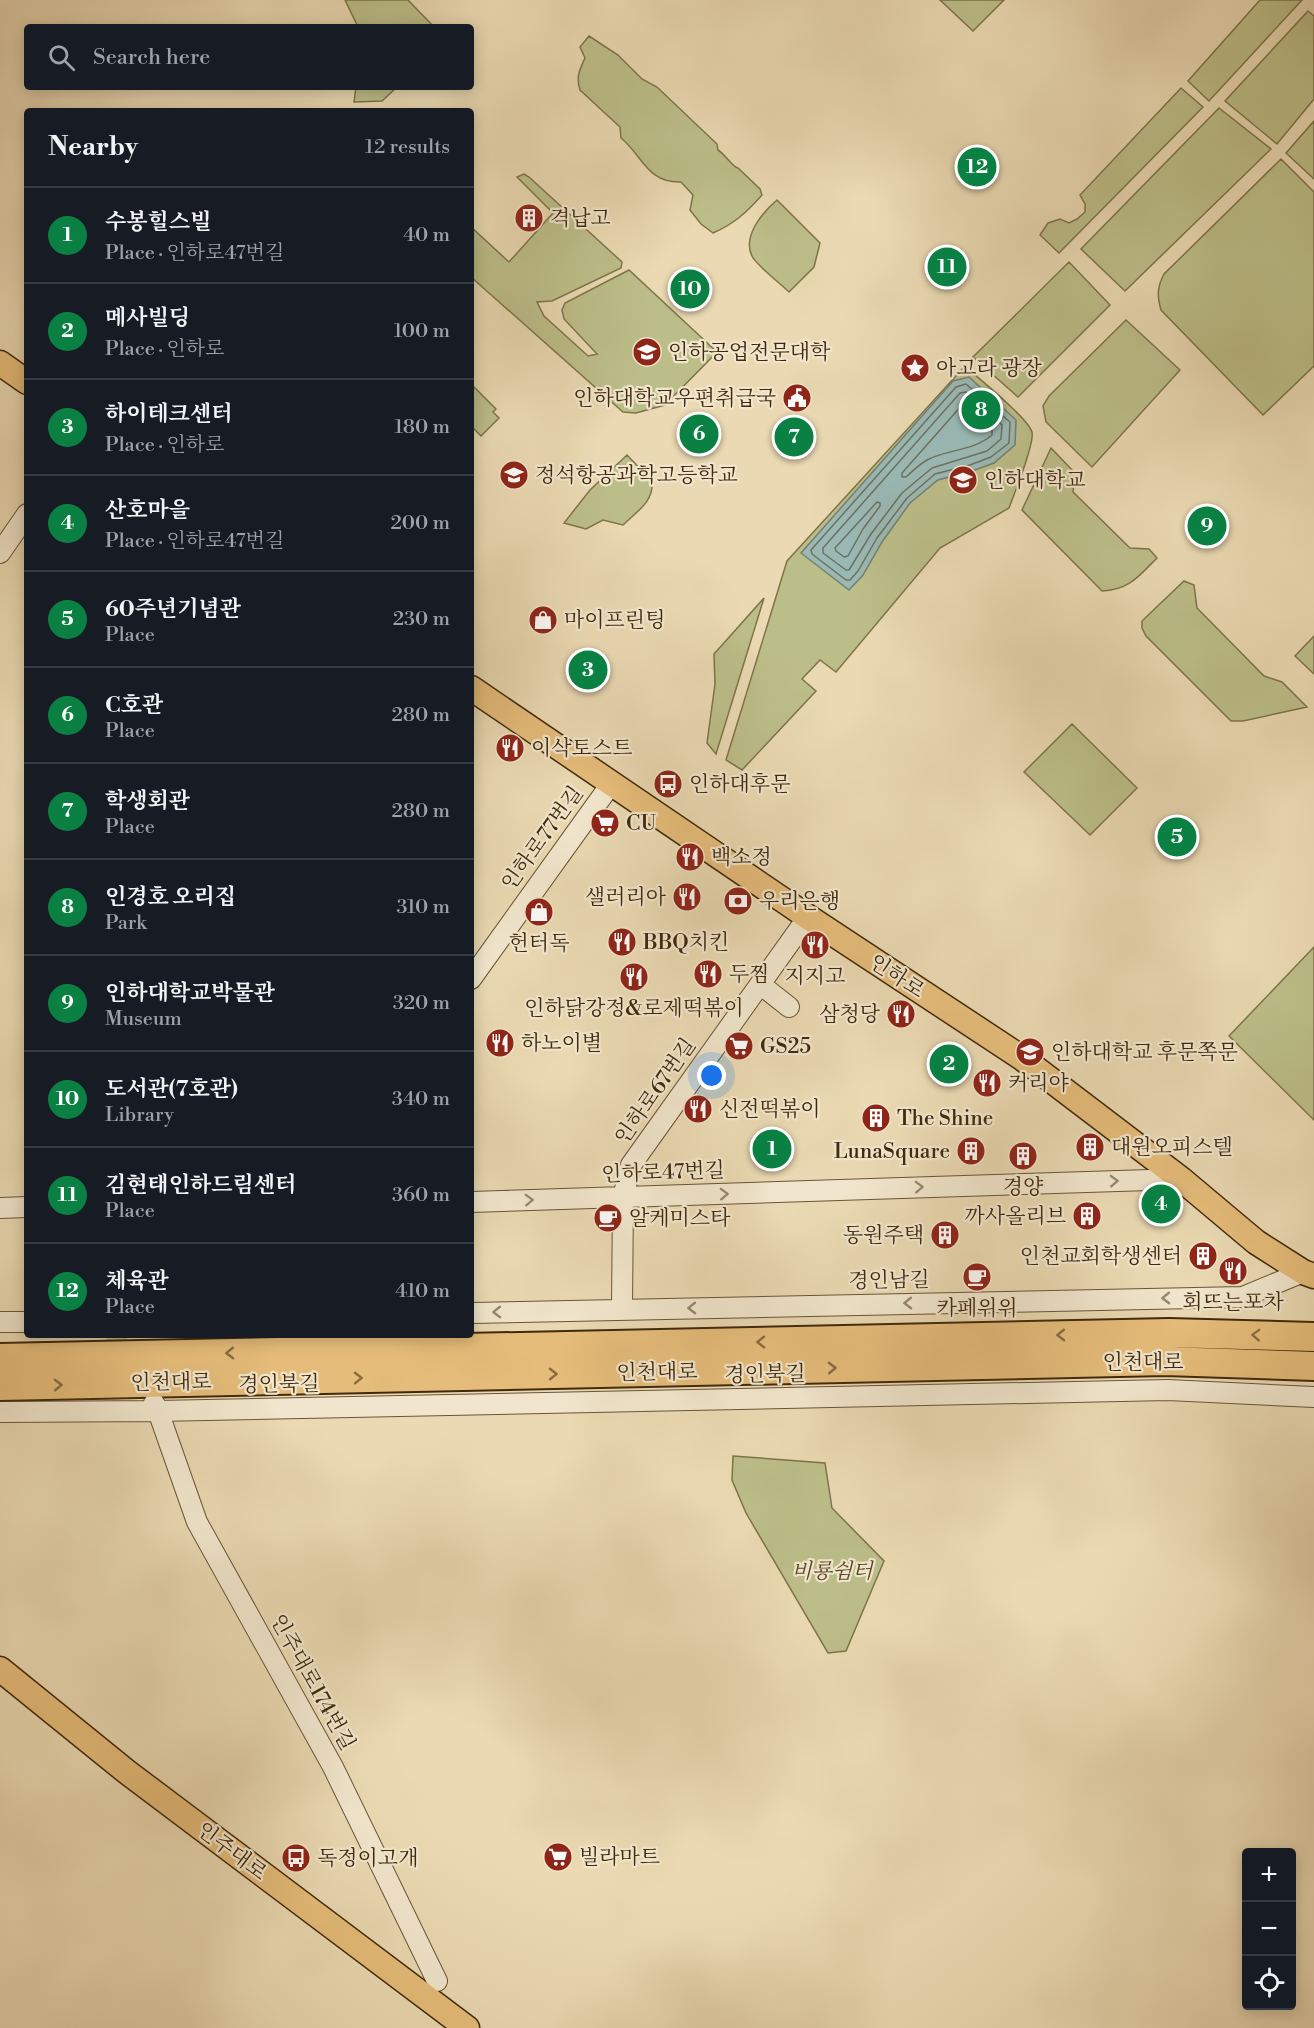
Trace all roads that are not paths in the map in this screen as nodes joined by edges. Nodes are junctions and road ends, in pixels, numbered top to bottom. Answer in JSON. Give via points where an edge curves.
{"nodes":[{"id":1,"x":0,"y":363,"type":"edge"},
{"id":2,"x":24,"y":380,"type":"edge"},
{"id":3,"x":24,"y":518,"type":"edge"},
{"id":4,"x":0,"y":553,"type":"edge"},
{"id":5,"x":474,"y":690,"type":"edge"},
{"id":6,"x":611,"y":784,"type":"junction"},
{"id":7,"x":808,"y":917,"type":"junction"},
{"id":8,"x":474,"y":975,"type":"edge"},
{"id":9,"x":760,"y":984,"type":"junction"},
{"id":10,"x":789,"y":1007,"type":"dead end"},
{"id":11,"x":1181,"y":1179,"type":"junction"},
{"id":12,"x":623,"y":1197,"type":"junction"},
{"id":13,"x":474,"y":1202,"type":"edge"},
{"id":14,"x":24,"y":1207,"type":"edge"},
{"id":15,"x":0,"y":1208,"type":"edge"},
{"id":16,"x":1309,"y":1274,"type":"edge"},
{"id":17,"x":622,"y":1309,"type":"junction"},
{"id":18,"x":474,"y":1313,"type":"edge"},
{"id":19,"x":0,"y":1322,"type":"edge"},
{"id":20,"x":24,"y":1322,"type":"edge"},
{"id":21,"x":1314,"y":1337,"type":"edge"},
{"id":22,"x":145,"y":1338,"type":"edge"},
{"id":23,"x":88,"y":1356,"type":"junction"},
{"id":24,"x":0,"y":1358,"type":"edge"},
{"id":25,"x":1314,"y":1366,"type":"edge"},
{"id":26,"x":0,"y":1386,"type":"edge"},
{"id":27,"x":1314,"y":1397,"type":"edge"},
{"id":28,"x":156,"y":1407,"type":"junction"},
{"id":29,"x":0,"y":1412,"type":"edge"},
{"id":30,"x":0,"y":1669,"type":"edge"},
{"id":31,"x":428,"y":1986,"type":"junction"},
{"id":32,"x":458,"y":2021,"type":"edge"}],
"edges":[{"from":1,"to":2,"type":"main road"},
{"from":3,"to":4,"type":"street"},
{"from":5,"to":6,"type":"main road","name":"인하로"},
{"from":6,"to":7,"type":"main road","name":"인하로"},
{"from":6,"to":8,"type":"street","name":"인하로77번길"},
{"from":7,"to":9,"type":"street","name":"인하로67번길"},
{"from":7,"to":11,"type":"main road","name":"인하로","via":[[1022,1058]]},
{"from":9,"to":10,"type":"street"},
{"from":9,"to":12,"type":"street","name":"인하로67번길","via":[[631,1165]]},
{"from":12,"to":11,"type":"street","name":"인하로47번길","one_way":true},
{"from":11,"to":16,"type":"main road","name":"인하로","via":[[1256,1242]]},
{"from":13,"to":12,"type":"street","name":"인하로47번길","one_way":true},
{"from":12,"to":17,"type":"street","name":"인하로67번길"},
{"from":14,"to":15,"type":"street"},
{"from":16,"to":17,"type":"street","name":"경인남길","one_way":true,"via":[[1243,1297]]},
{"from":17,"to":18,"type":"street","name":"경인남길","one_way":true},
{"from":19,"to":20,"type":"street"},
{"from":21,"to":23,"type":"highway","name":"인천대로","one_way":true,"via":[[1158,1333]]},
{"from":22,"to":23,"type":"highway"},
{"from":23,"to":24,"type":"highway","name":"인천대로"},
{"from":26,"to":25,"type":"highway","name":"인천대로","one_way":true,"via":[[1165,1361]]},
{"from":27,"to":28,"type":"street","name":"경인북길","via":[[1168,1390]]},
{"from":28,"to":29,"type":"street","name":"경인북길"},
{"from":28,"to":31,"type":"street","name":"인주대로174번길","via":[[197,1522],[333,1767]]},
{"from":30,"to":31,"type":"main road","name":"인주대로","via":[[127,1772]]},
{"from":31,"to":32,"type":"main road","name":"인주대로"}]}
